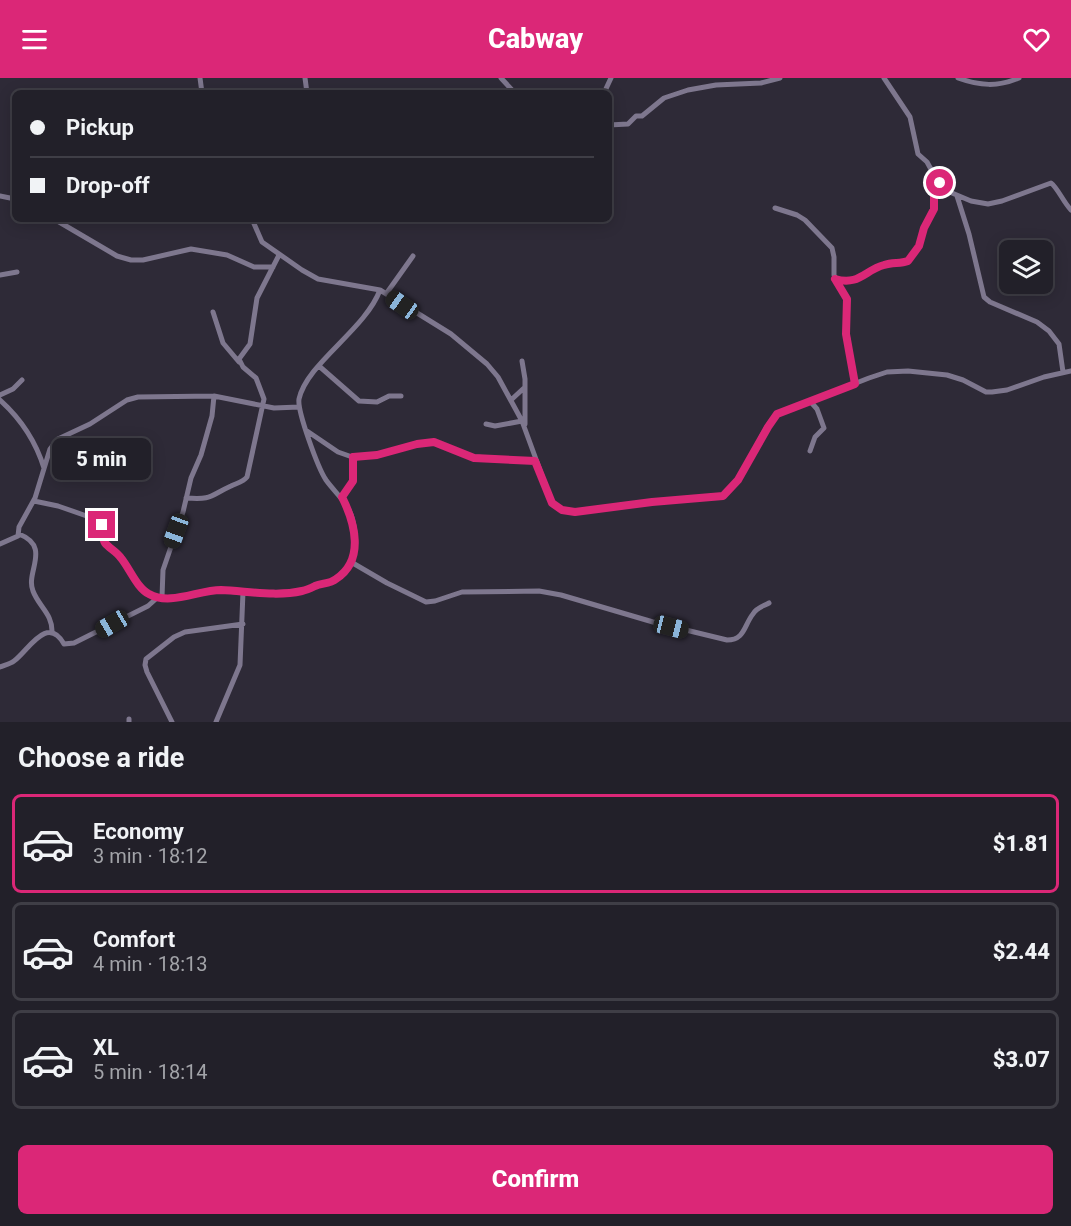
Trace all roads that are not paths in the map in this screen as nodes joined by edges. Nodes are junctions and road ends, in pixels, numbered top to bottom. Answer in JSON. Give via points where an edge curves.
{"nodes":[{"id":1,"x":501,"y":78,"type":"edge"},
{"id":2,"x":780,"y":78,"type":"edge"},
{"id":3,"x":885,"y":78,"type":"edge"},
{"id":4,"x":958,"y":78,"type":"edge"},
{"id":5,"x":1019,"y":78,"type":"edge"},
{"id":6,"x":512,"y":90,"type":"edge"},
{"id":7,"x":612,"y":125,"type":"edge"},
{"id":8,"x":940,"y":183,"type":"junction"},
{"id":9,"x":957,"y":196,"type":"junction"},
{"id":10,"x":775,"y":208,"type":"dead end"},
{"id":11,"x":1071,"y":210,"type":"edge"},
{"id":12,"x":59,"y":222,"type":"edge"},
{"id":13,"x":253,"y":222,"type":"edge"},
{"id":14,"x":279,"y":255,"type":"junction"},
{"id":15,"x":413,"y":256,"type":"dead end"},
{"id":16,"x":273,"y":267,"type":"junction"},
{"id":17,"x":17,"y":272,"type":"dead end"},
{"id":18,"x":0,"y":276,"type":"edge"},
{"id":19,"x":835,"y":279,"type":"junction"},
{"id":20,"x":383,"y":292,"type":"junction"},
{"id":21,"x":213,"y":312,"type":"dead end"},
{"id":22,"x":522,"y":361,"type":"dead end"},
{"id":23,"x":239,"y":362,"type":"junction"},
{"id":24,"x":319,"y":366,"type":"junction"},
{"id":25,"x":1071,"y":371,"type":"edge"},
{"id":26,"x":1063,"y":372,"type":"junction"},
{"id":27,"x":22,"y":380,"type":"dead end"},
{"id":28,"x":855,"y":384,"type":"junction"},
{"id":29,"x":524,"y":388,"type":"junction"},
{"id":30,"x":214,"y":396,"type":"junction"},
{"id":31,"x":401,"y":396,"type":"dead end"},
{"id":32,"x":0,"y":398,"type":"edge"},
{"id":33,"x":511,"y":400,"type":"junction"},
{"id":34,"x":810,"y":401,"type":"junction"},
{"id":35,"x":263,"y":405,"type":"junction"},
{"id":36,"x":299,"y":407,"type":"junction"},
{"id":37,"x":522,"y":421,"type":"junction"},
{"id":38,"x":486,"y":424,"type":"dead end"},
{"id":39,"x":525,"y":429,"type":"junction"},
{"id":40,"x":307,"y":431,"type":"junction"},
{"id":41,"x":810,"y":451,"type":"dead end"},
{"id":42,"x":353,"y":457,"type":"junction"},
{"id":43,"x":535,"y":461,"type":"junction"},
{"id":44,"x":45,"y":469,"type":"junction"},
{"id":45,"x":342,"y":497,"type":"junction"},
{"id":46,"x":186,"y":498,"type":"junction"},
{"id":47,"x":34,"y":501,"type":"junction"},
{"id":48,"x":19,"y":534,"type":"junction"},
{"id":49,"x":0,"y":543,"type":"edge"},
{"id":50,"x":351,"y":562,"type":"junction"},
{"id":51,"x":243,"y":592,"type":"junction"},
{"id":52,"x":160,"y":597,"type":"junction"},
{"id":53,"x":769,"y":603,"type":"dead end"},
{"id":54,"x":243,"y":624,"type":"junction"},
{"id":55,"x":52,"y":633,"type":"junction"},
{"id":56,"x":0,"y":667,"type":"edge"},
{"id":57,"x":172,"y":722,"type":"edge"},
{"id":58,"x":216,"y":722,"type":"edge"}],
"edges":[{"from":1,"to":6,"type":"street"},
{"from":2,"to":7,"type":"street","via":[[688,90],[664,98],[628,123]]},
{"from":3,"to":8,"type":"street","via":[[910,117],[916,150]]},
{"from":4,"to":5,"type":"street","via":[[986,86]]},
{"from":8,"to":9,"type":"street"},
{"from":8,"to":19,"type":"street","via":[[919,246],[908,261],[879,267],[856,280]]},
{"from":9,"to":11,"type":"street","via":[[996,203],[1052,183]]},
{"from":9,"to":26,"type":"street","via":[[984,297],[1044,326],[1059,344]]},
{"from":10,"to":19,"type":"street","via":[[797,215],[829,243]]},
{"from":12,"to":16,"type":"street","via":[[117,256],[131,260],[191,249],[227,255],[253,267]]},
{"from":13,"to":14,"type":"street","via":[[262,242]]},
{"from":14,"to":16,"type":"street"},
{"from":14,"to":20,"type":"street","via":[[318,279]]},
{"from":15,"to":20,"type":"street"},
{"from":16,"to":23,"type":"street","via":[[255,303],[250,344]]},
{"from":17,"to":18,"type":"street"},
{"from":19,"to":28,"type":"street","via":[[847,299],[846,334]]},
{"from":20,"to":24,"type":"street"},
{"from":20,"to":33,"type":"street","via":[[478,355],[498,377]]},
{"from":21,"to":23,"type":"street","via":[[224,343]]},
{"from":22,"to":29,"type":"street"},
{"from":23,"to":35,"type":"street","via":[[256,378]]},
{"from":24,"to":31,"type":"street","via":[[359,401],[377,402]]},
{"from":24,"to":36,"type":"street","via":[[302,389]]},
{"from":25,"to":26,"type":"street"},
{"from":26,"to":28,"type":"street","via":[[992,392],[936,373],[887,372]]},
{"from":27,"to":32,"type":"street"},
{"from":28,"to":34,"type":"street"},
{"from":29,"to":33,"type":"street"},
{"from":29,"to":39,"type":"street"},
{"from":30,"to":35,"type":"street"},
{"from":30,"to":44,"type":"street","via":[[144,396],[127,400],[54,442]]},
{"from":30,"to":46,"type":"street","via":[[212,416]]},
{"from":32,"to":44,"type":"street","via":[[31,437]]},
{"from":33,"to":37,"type":"street"},
{"from":34,"to":41,"type":"street","via":[[824,428],[815,437]]},
{"from":34,"to":43,"type":"street","via":[[777,414],[738,480],[718,498],[569,511],[552,503]]},
{"from":35,"to":36,"type":"street","via":[[278,409]]},
{"from":35,"to":46,"type":"street","via":[[246,479],[208,499]]},
{"from":36,"to":40,"type":"street"},
{"from":37,"to":38,"type":"street"},
{"from":37,"to":39,"type":"street"},
{"from":39,"to":43,"type":"street"},
{"from":40,"to":42,"type":"street","via":[[338,452]]},
{"from":40,"to":45,"type":"street","via":[[318,466]]},
{"from":42,"to":43,"type":"street","via":[[434,442],[474,458]]},
{"from":42,"to":45,"type":"street","via":[[353,481]]},
{"from":44,"to":47,"type":"street"},
{"from":45,"to":50,"type":"street","via":[[353,520]]},
{"from":46,"to":52,"type":"street","via":[[163,570]]},
{"from":47,"to":48,"type":"street"},
{"from":47,"to":52,"type":"street","via":[[101,522],[105,542],[143,590]]},
{"from":48,"to":49,"type":"street"},
{"from":48,"to":55,"type":"street","via":[[30,540],[36,554],[32,589],[51,619]]},
{"from":50,"to":51,"type":"street","via":[[337,579],[301,592]]},
{"from":50,"to":53,"type":"street","via":[[426,602],[462,592],[539,591],[727,640],[738,638],[752,614]]},
{"from":51,"to":52,"type":"street","via":[[220,590]]},
{"from":51,"to":54,"type":"street"},
{"from":52,"to":55,"type":"street","via":[[82,641],[66,645]]},
{"from":54,"to":57,"type":"street","via":[[186,632],[146,658],[147,672]]},
{"from":54,"to":58,"type":"street","via":[[240,665]]},
{"from":55,"to":56,"type":"street","via":[[39,636],[13,662]]}]}
